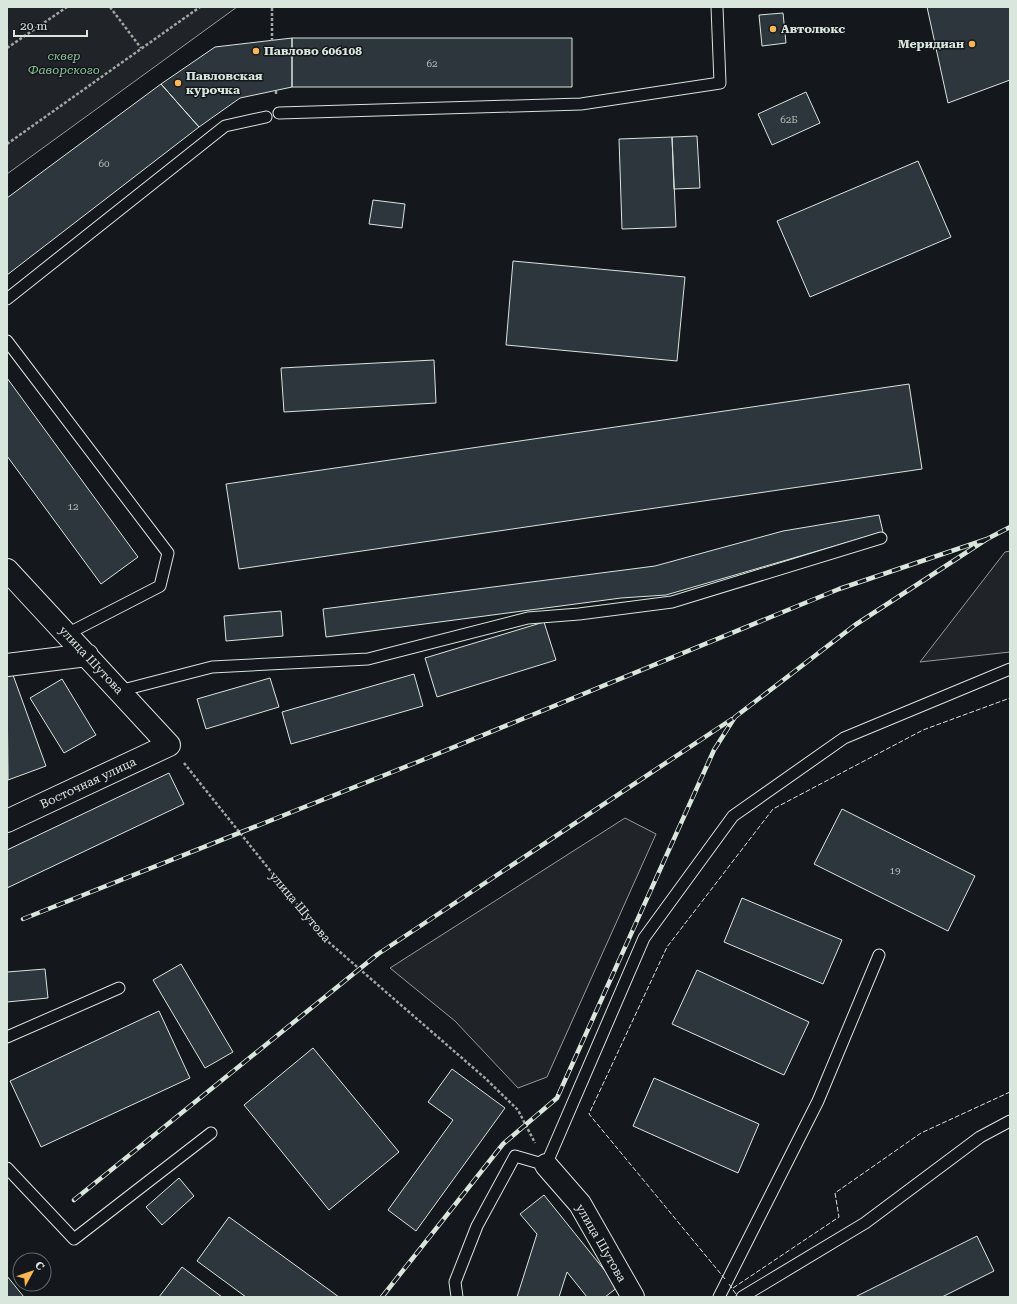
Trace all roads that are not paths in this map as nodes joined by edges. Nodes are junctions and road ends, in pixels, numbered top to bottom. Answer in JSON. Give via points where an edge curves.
{"nodes":[{"id":1,"x":717,"y":7,"type":"edge"},
{"id":2,"x":279,"y":113,"type":"dead end"},
{"id":3,"x":266,"y":117,"type":"dead end"},
{"id":4,"x":7,"y":299,"type":"edge"},
{"id":5,"x":7,"y":341,"type":"edge"},
{"id":6,"x":881,"y":538,"type":"dead end"},
{"id":7,"x":7,"y":570,"type":"edge"},
{"id":8,"x":67,"y":634,"type":"junction"},
{"id":9,"x":87,"y":655,"type":"junction"},
{"id":10,"x":7,"y":665,"type":"edge"},
{"id":11,"x":1010,"y":669,"type":"edge"},
{"id":12,"x":119,"y":691,"type":"junction"},
{"id":13,"x":170,"y":745,"type":"joint"},
{"id":14,"x":7,"y":821,"type":"edge"},
{"id":15,"x":879,"y":955,"type":"dead end"},
{"id":16,"x":118,"y":988,"type":"dead end"},
{"id":17,"x":7,"y":1037,"type":"edge"},
{"id":18,"x":1010,"y":1121,"type":"edge"},
{"id":19,"x":211,"y":1133,"type":"dead end"},
{"id":20,"x":546,"y":1165,"type":"junction"},
{"id":21,"x":7,"y":1168,"type":"edge"},
{"id":22,"x":457,"y":1297,"type":"edge"},
{"id":23,"x":633,"y":1297,"type":"edge"},
{"id":24,"x":719,"y":1297,"type":"edge"},
{"id":25,"x":742,"y":1297,"type":"edge"}],
"edges":[{"from":1,"to":2,"type":"lane","via":[[720,83],[582,104]]},
{"from":3,"to":4,"type":"lane","via":[[225,126]]},
{"from":5,"to":8,"type":"lane","via":[[168,553],[160,586]]},
{"from":6,"to":12,"type":"lane","via":[[672,602],[528,618],[368,659],[212,667]]},
{"from":7,"to":8,"type":"street","name":"улица Шутова"},
{"from":8,"to":9,"type":"street","name":"улица Шутова"},
{"from":9,"to":10,"type":"street"},
{"from":9,"to":12,"type":"street","name":"улица Шутова"},
{"from":11,"to":20,"type":"lane","via":[[844,738],[733,816],[644,938]]},
{"from":12,"to":13,"type":"street","name":"улица Шутова"},
{"from":13,"to":14,"type":"street","name":"Восточная улица"},
{"from":15,"to":24,"type":"lane","via":[[818,1102]]},
{"from":16,"to":17,"type":"lane"},
{"from":18,"to":25,"type":"lane","via":[[980,1137],[865,1223]]},
{"from":19,"to":21,"type":"lane","via":[[74,1239]]},
{"from":20,"to":22,"type":"lane","via":[[516,1156],[477,1226],[456,1282]]},
{"from":20,"to":23,"type":"street","name":"улица Шутова","via":[[580,1204]]}]}
